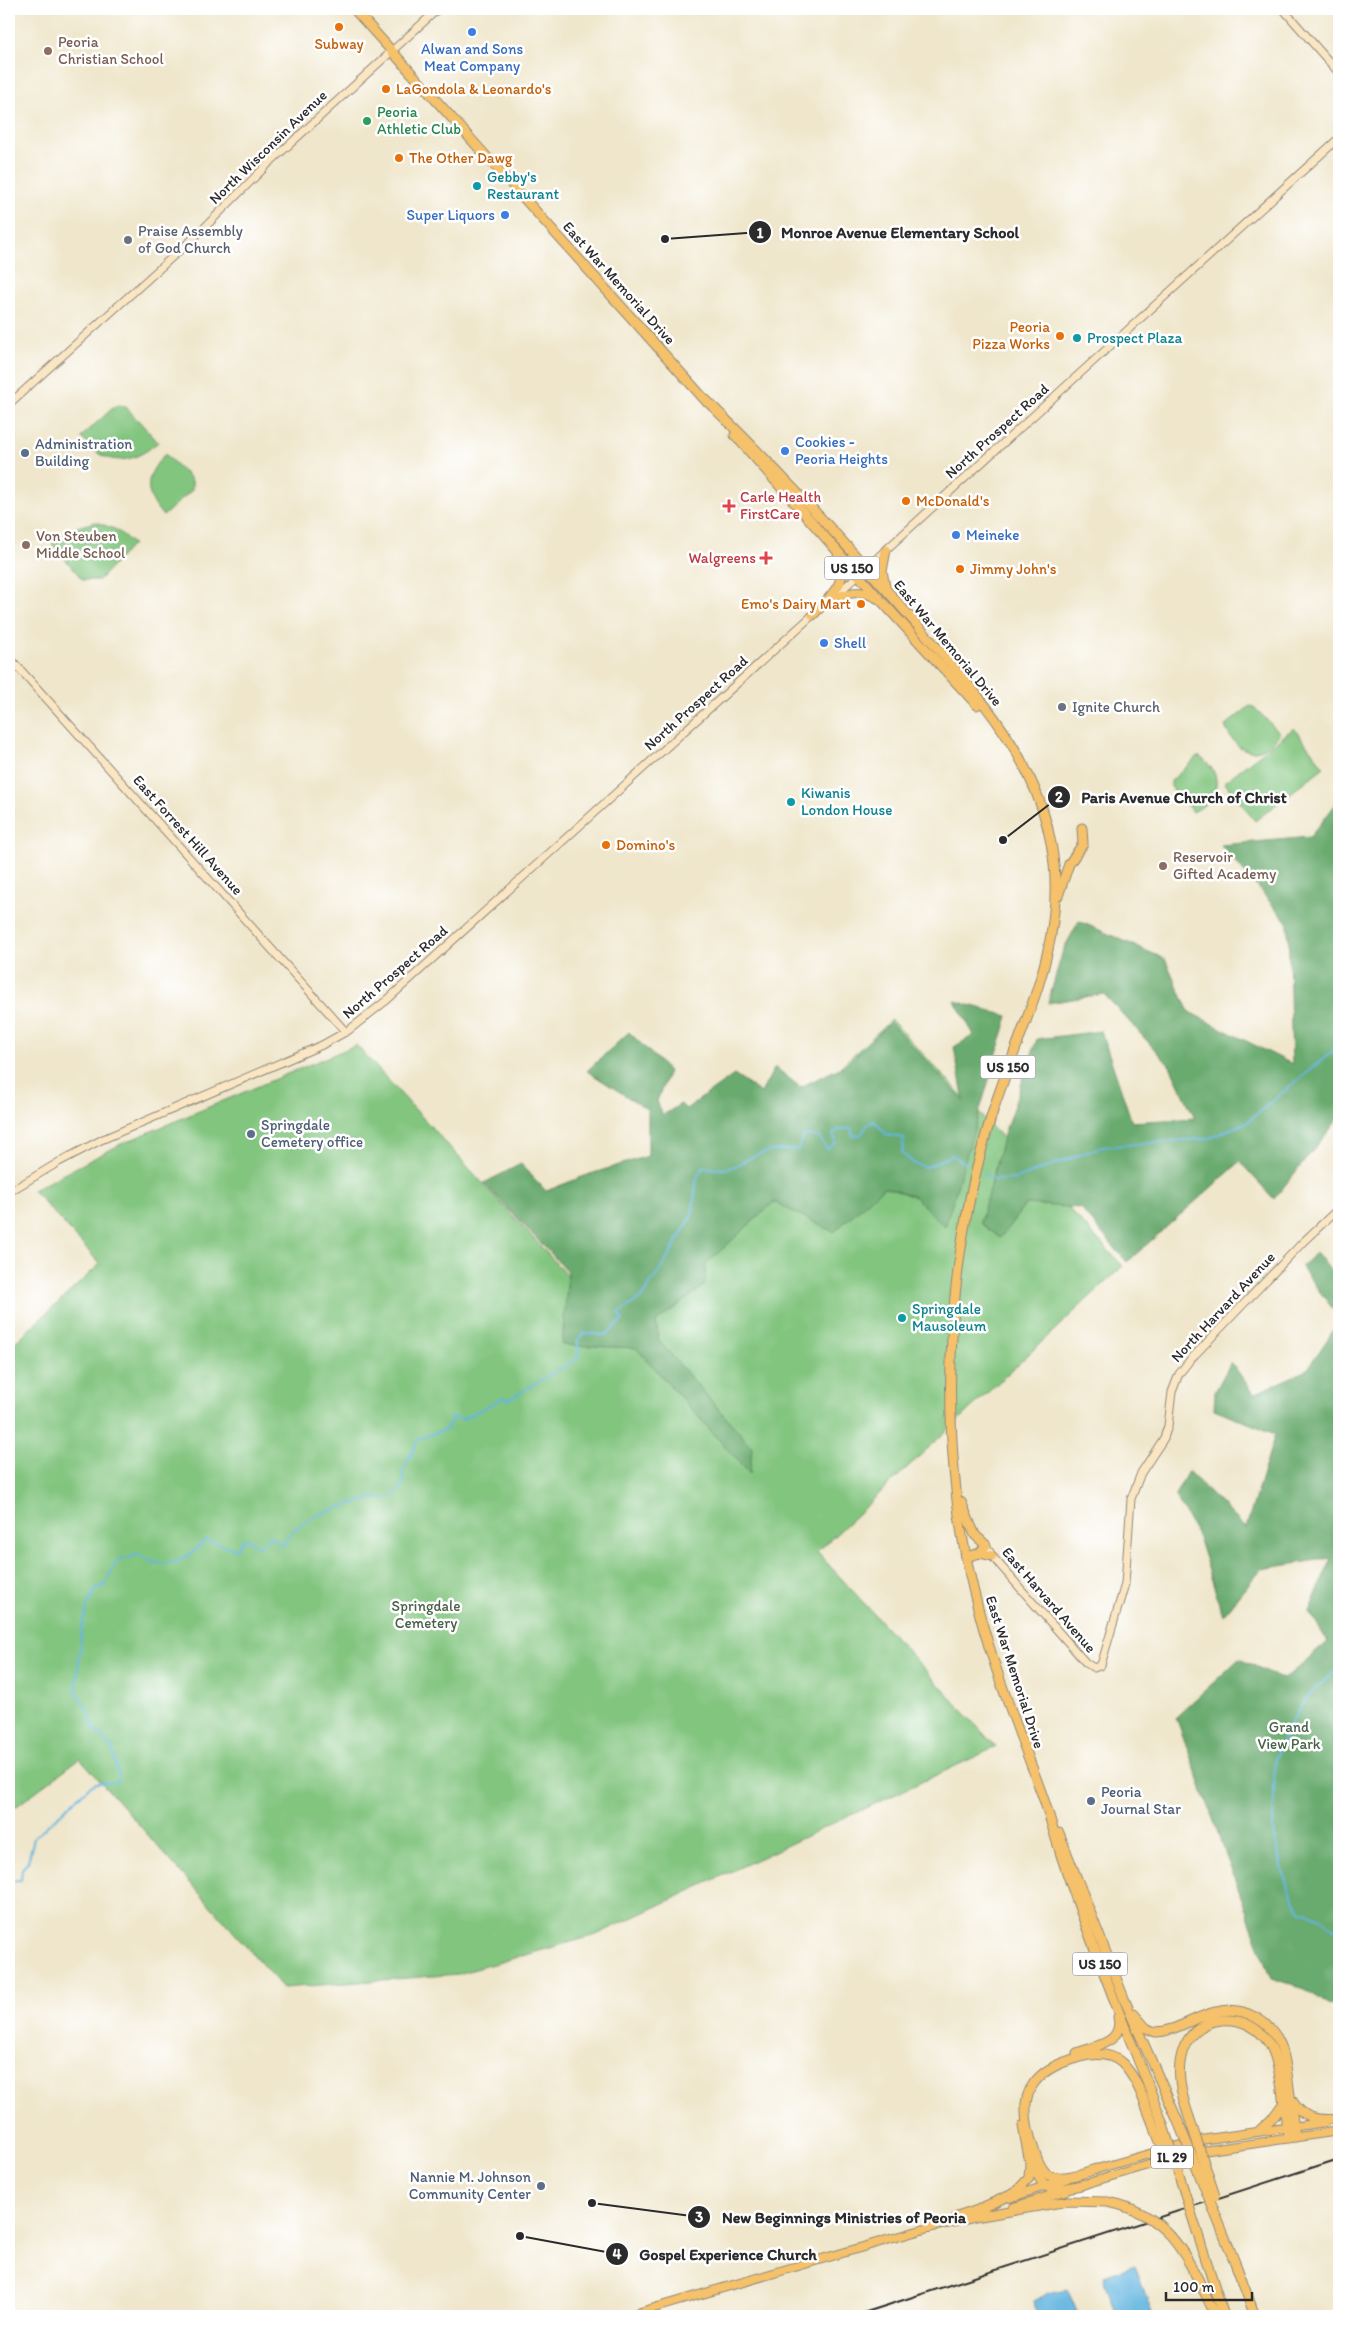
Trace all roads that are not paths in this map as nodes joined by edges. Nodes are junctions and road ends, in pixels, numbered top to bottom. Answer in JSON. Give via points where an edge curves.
{"nodes":[{"id":1,"x":354,"y":9,"type":"edge"},
{"id":2,"x":438,"y":9,"type":"edge"},
{"id":3,"x":1283,"y":9,"type":"edge"},
{"id":4,"x":392,"y":51,"type":"junction"},
{"id":5,"x":1339,"y":72,"type":"edge"},
{"id":6,"x":1339,"y":138,"type":"edge"},
{"id":7,"x":704,"y":398,"type":"junction"},
{"id":8,"x":9,"y":404,"type":"edge"},
{"id":9,"x":806,"y":517,"type":"junction"},
{"id":10,"x":886,"y":550,"type":"junction"},
{"id":11,"x":866,"y":568,"type":"junction"},
{"id":12,"x":858,"y":575,"type":"junction"},
{"id":13,"x":887,"y":590,"type":"junction"},
{"id":14,"x":887,"y":607,"type":"junction"},
{"id":15,"x":822,"y":608,"type":"junction"},
{"id":16,"x":812,"y":616,"type":"junction"},
{"id":17,"x":9,"y":657,"type":"edge"},
{"id":18,"x":1004,"y":734,"type":"junction"},
{"id":19,"x":1082,"y":828,"type":"dead end"},
{"id":20,"x":1054,"y":913,"type":"junction"},
{"id":21,"x":346,"y":1032,"type":"junction"},
{"id":22,"x":9,"y":1192,"type":"edge"},
{"id":23,"x":1339,"y":1208,"type":"edge"},
{"id":24,"x":953,"y":1466,"type":"junction"},
{"id":25,"x":983,"y":1549,"type":"junction"},
{"id":26,"x":992,"y":1556,"type":"joint"},
{"id":27,"x":966,"y":1557,"type":"junction"},
{"id":28,"x":1096,"y":1668,"type":"joint"},
{"id":29,"x":1046,"y":1803,"type":"junction"},
{"id":30,"x":1115,"y":1975,"type":"junction"},
{"id":31,"x":1107,"y":1981,"type":"junction"},
{"id":32,"x":1287,"y":2085,"type":"junction"},
{"id":33,"x":1283,"y":2104,"type":"junction"},
{"id":34,"x":1339,"y":2120,"type":"edge"},
{"id":35,"x":1158,"y":2123,"type":"junction"},
{"id":36,"x":1023,"y":2126,"type":"junction"},
{"id":37,"x":1290,"y":2126,"type":"junction"},
{"id":38,"x":1339,"y":2130,"type":"edge"},
{"id":39,"x":1259,"y":2131,"type":"junction"},
{"id":40,"x":1291,"y":2137,"type":"junction"},
{"id":41,"x":1096,"y":2170,"type":"junction"},
{"id":42,"x":1084,"y":2184,"type":"junction"},
{"id":43,"x":1046,"y":2186,"type":"junction"},
{"id":44,"x":981,"y":2212,"type":"junction"},
{"id":45,"x":1236,"y":2265,"type":"junction"},
{"id":46,"x":628,"y":2316,"type":"edge"},
{"id":47,"x":1216,"y":2316,"type":"edge"},
{"id":48,"x":1224,"y":2316,"type":"edge"},
{"id":49,"x":1255,"y":2316,"type":"edge"}],
"edges":[{"from":1,"to":4,"type":"highway","name":"East War Memorial Drive","number":"US 150"},
{"from":2,"to":4,"type":"main road","name":"North Wisconsin Avenue"},
{"from":3,"to":5,"type":"main road"},
{"from":4,"to":7,"type":"highway","name":"East War Memorial Drive","number":"US 150"},
{"from":4,"to":8,"type":"main road","name":"North Wisconsin Avenue","via":[[275,157],[199,233]]},
{"from":6,"to":10,"type":"main road","name":"North Prospect Road"},
{"from":7,"to":9,"type":"highway","name":"East War Memorial Drive","number":"US 150"},
{"from":7,"to":11,"type":"highway","name":"East War Memorial Drive","number":"US 150","via":[[788,482]]},
{"from":9,"to":12,"type":"highway","name":"East War Memorial Drive","number":"US 150"},
{"from":9,"to":16,"type":"highway","via":[[837,554],[842,570],[837,587]]},
{"from":10,"to":11,"type":"main road","name":"North Prospect Road"},
{"from":10,"to":13,"type":"highway","via":[[882,571]]},
{"from":11,"to":12,"type":"main road","name":"North Prospect Road"},
{"from":11,"to":13,"type":"highway","name":"East War Memorial Drive","number":"US 150"},
{"from":12,"to":14,"type":"highway","name":"East War Memorial Drive","number":"US 150"},
{"from":12,"to":15,"type":"main road","name":"North Prospect Road"},
{"from":13,"to":18,"type":"highway","name":"East War Memorial Drive","number":"US 150","via":[[973,691]]},
{"from":14,"to":15,"type":"highway","via":[[875,596],[860,593],[842,596]]},
{"from":14,"to":18,"type":"highway","name":"East War Memorial Drive","number":"US 150"},
{"from":15,"to":16,"type":"main road","name":"North Prospect Road"},
{"from":16,"to":21,"type":"main road","name":"North Prospect Road","via":[[387,1000]]},
{"from":17,"to":21,"type":"main road","name":"East Forrest Hill Avenue"},
{"from":18,"to":20,"type":"highway","name":"East War Memorial Drive","number":"US 150","via":[[1025,768],[1044,816],[1054,867]]},
{"from":19,"to":20,"type":"highway","via":[[1083,844],[1067,869]]},
{"from":20,"to":24,"type":"highway","name":"East War Memorial Drive","number":"US 150","via":[[1045,962],[993,1112],[967,1209],[952,1340]]},
{"from":21,"to":22,"type":"main road","name":"North Prospect Road","via":[[296,1058],[101,1140]]},
{"from":23,"to":28,"type":"main road","name":"North Harvard Avenue","via":[[1179,1374],[1172,1392],[1164,1438],[1141,1473],[1130,1499],[1125,1584],[1104,1660]]},
{"from":24,"to":25,"type":"highway","via":[[968,1522]]},
{"from":24,"to":27,"type":"highway","name":"East War Memorial Drive","number":"US 150"},
{"from":25,"to":26,"type":"highway"},
{"from":25,"to":27,"type":"highway"},
{"from":26,"to":28,"type":"main road","name":"East Harvard Avenue","via":[[1084,1661]]},
{"from":27,"to":29,"type":"highway","name":"East War Memorial Drive","number":"US 150","via":[[992,1657]]},
{"from":29,"to":30,"type":"highway","name":"East War Memorial Drive","number":"US 150"},
{"from":29,"to":31,"type":"highway","name":"East War Memorial Drive","number":"US 150"},
{"from":30,"to":32,"type":"highway","via":[[1131,2011],[1151,2031],[1161,2031],[1226,2010],[1244,2012],[1259,2020],[1280,2044]]},
{"from":30,"to":45,"type":"highway","name":"East War Memorial Drive","number":"US 150","bridge":true},
{"from":31,"to":35,"type":"highway","name":"East War Memorial Drive","number":"US 150"},
{"from":31,"to":36,"type":"highway","via":[[1118,2019],[1117,2033],[1108,2042],[1050,2062],[1033,2075],[1022,2096]]},
{"from":32,"to":34,"type":"highway","via":[[1292,2100],[1305,2116],[1316,2120]]},
{"from":32,"to":37,"type":"highway"},
{"from":33,"to":37,"type":"highway"},
{"from":33,"to":39,"type":"highway"},
{"from":33,"to":45,"type":"highway","bridge":true,"via":[[1274,2052],[1260,2032],[1243,2021],[1224,2019],[1208,2024],[1191,2037],[1182,2051],[1180,2082]]},
{"from":34,"to":37,"type":"main road","number":"IL 29"},
{"from":35,"to":41,"type":"highway","via":[[1132,2075],[1113,2057],[1093,2054],[1057,2065],[1044,2073],[1033,2084],[1026,2106],[1039,2166],[1054,2177]]},
{"from":35,"to":48,"type":"highway","number":"US 150","bridge":true},
{"from":36,"to":43,"type":"highway","via":[[1036,2176]]},
{"from":36,"to":44,"type":"highway","via":[[1030,2163],[1029,2178],[1015,2193]]},
{"from":37,"to":39,"type":"main road","number":"IL 29"},
{"from":37,"to":40,"type":"highway"},
{"from":38,"to":40,"type":"main road","number":"IL 29"},
{"from":39,"to":41,"type":"main road","number":"IL 29","via":[[1177,2145]]},
{"from":40,"to":42,"type":"main road","number":"IL 29","via":[[1190,2153]]},
{"from":41,"to":43,"type":"main road","number":"IL 29"},
{"from":42,"to":43,"type":"highway","via":[[1065,2189]]},
{"from":42,"to":44,"type":"main road","number":"IL 29"},
{"from":43,"to":44,"type":"main road","number":"IL 29"},
{"from":44,"to":46,"type":"main road","number":"IL 29"},
{"from":44,"to":47,"type":"highway","bridge":true,"via":[[1070,2201],[1108,2202],[1136,2209],[1176,2241],[1195,2271]]},
{"from":45,"to":49,"type":"highway","number":"US 150"}]}
